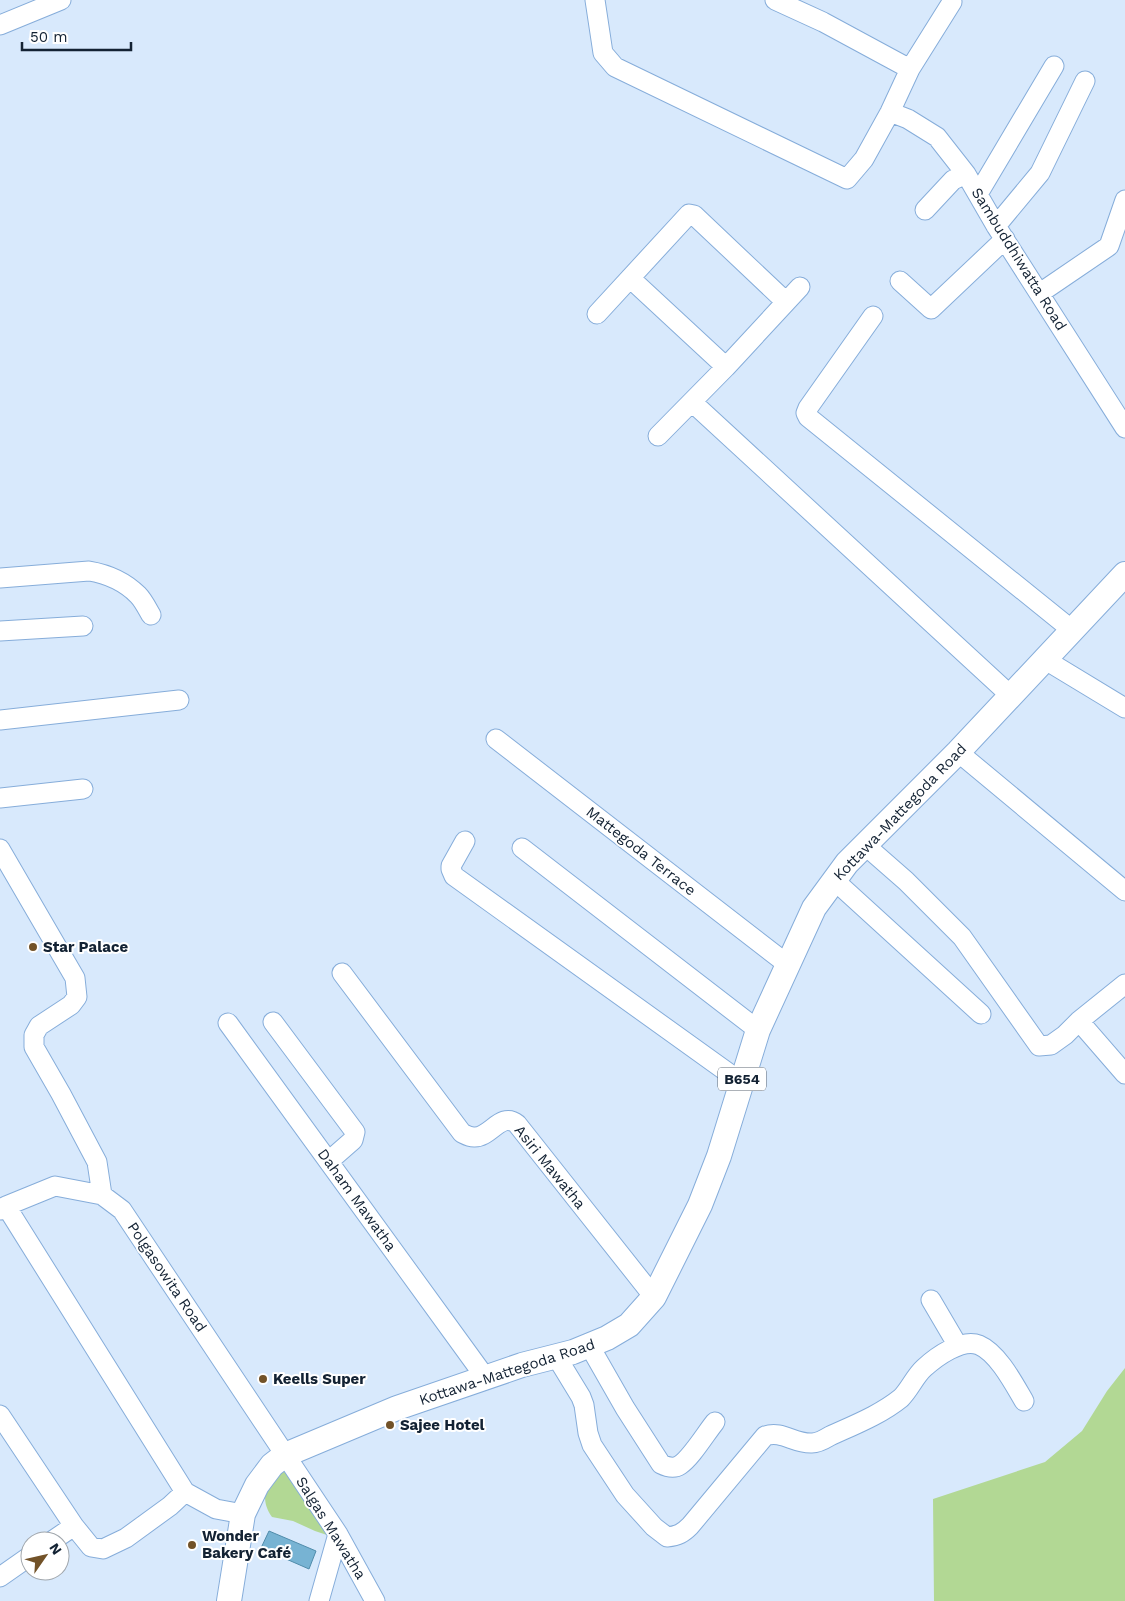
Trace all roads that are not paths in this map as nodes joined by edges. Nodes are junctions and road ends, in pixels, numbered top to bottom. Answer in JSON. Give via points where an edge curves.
{"nodes":[{"id":1,"x":595,"y":0,"type":"edge"},
{"id":2,"x":776,"y":0,"type":"edge"},
{"id":3,"x":55,"y":1,"type":"edge"},
{"id":4,"x":952,"y":2,"type":"dead end"},
{"id":5,"x":0,"y":25,"type":"edge"},
{"id":6,"x":1054,"y":66,"type":"dead end"},
{"id":7,"x":910,"y":70,"type":"junction"},
{"id":8,"x":1085,"y":81,"type":"dead end"},
{"id":9,"x":890,"y":112,"type":"junction"},
{"id":10,"x":966,"y":174,"type":"junction"},
{"id":11,"x":978,"y":194,"type":"junction"},
{"id":12,"x":1125,"y":200,"type":"edge"},
{"id":13,"x":925,"y":210,"type":"dead end"},
{"id":14,"x":1001,"y":233,"type":"junction"},
{"id":15,"x":630,"y":278,"type":"junction"},
{"id":16,"x":900,"y":281,"type":"dead end"},
{"id":17,"x":800,"y":287,"type":"dead end"},
{"id":18,"x":1040,"y":293,"type":"junction"},
{"id":19,"x":786,"y":302,"type":"junction"},
{"id":20,"x":597,"y":314,"type":"dead end"},
{"id":21,"x":873,"y":316,"type":"dead end"},
{"id":22,"x":726,"y":367,"type":"junction"},
{"id":23,"x":692,"y":402,"type":"junction"},
{"id":24,"x":1125,"y":428,"type":"edge"},
{"id":25,"x":658,"y":436,"type":"dead end"},
{"id":26,"x":1125,"y":574,"type":"edge"},
{"id":27,"x":0,"y":578,"type":"edge"},
{"id":28,"x":151,"y":615,"type":"dead end"},
{"id":29,"x":83,"y":626,"type":"dead end"},
{"id":30,"x":1072,"y":630,"type":"junction"},
{"id":31,"x":0,"y":631,"type":"edge"},
{"id":32,"x":1044,"y":659,"type":"junction"},
{"id":33,"x":1010,"y":695,"type":"junction"},
{"id":34,"x":179,"y":700,"type":"dead end"},
{"id":35,"x":1125,"y":708,"type":"edge"},
{"id":36,"x":0,"y":720,"type":"edge"},
{"id":37,"x":496,"y":739,"type":"dead end"},
{"id":38,"x":958,"y":752,"type":"junction"},
{"id":39,"x":83,"y":789,"type":"dead end"},
{"id":40,"x":0,"y":798,"type":"edge"},
{"id":41,"x":465,"y":841,"type":"dead end"},
{"id":42,"x":866,"y":846,"type":"junction"},
{"id":43,"x":522,"y":848,"type":"dead end"},
{"id":44,"x":0,"y":849,"type":"edge"},
{"id":45,"x":7,"y":877,"type":"edge"},
{"id":46,"x":834,"y":880,"type":"junction"},
{"id":47,"x":1125,"y":892,"type":"edge"},
{"id":48,"x":787,"y":964,"type":"junction"},
{"id":49,"x":342,"y":973,"type":"dead end"},
{"id":50,"x":1125,"y":984,"type":"edge"},
{"id":51,"x":981,"y":1014,"type":"dead end"},
{"id":52,"x":1079,"y":1021,"type":"junction"},
{"id":53,"x":273,"y":1022,"type":"dead end"},
{"id":54,"x":228,"y":1023,"type":"dead end"},
{"id":55,"x":758,"y":1030,"type":"junction"},
{"id":56,"x":1125,"y":1074,"type":"edge"},
{"id":57,"x":741,"y":1082,"type":"junction"},
{"id":58,"x":329,"y":1160,"type":"junction"},
{"id":59,"x":102,"y":1195,"type":"junction"},
{"id":60,"x":3,"y":1208,"type":"edge"},
{"id":61,"x":654,"y":1297,"type":"junction"},
{"id":62,"x":931,"y":1300,"type":"dead end"},
{"id":63,"x":589,"y":1345,"type":"junction"},
{"id":64,"x":958,"y":1346,"type":"junction"},
{"id":65,"x":556,"y":1356,"type":"junction"},
{"id":66,"x":485,"y":1377,"type":"junction"},
{"id":67,"x":1024,"y":1401,"type":"dead end"},
{"id":68,"x":0,"y":1414,"type":"edge"},
{"id":69,"x":715,"y":1422,"type":"dead end"},
{"id":70,"x":285,"y":1455,"type":"junction"},
{"id":71,"x":185,"y":1492,"type":"junction"},
{"id":72,"x":243,"y":1514,"type":"junction"},
{"id":73,"x":74,"y":1526,"type":"junction"},
{"id":74,"x":67,"y":1531,"type":"edge"},
{"id":75,"x":338,"y":1534,"type":"junction"},
{"id":76,"x":20,"y":1563,"type":"edge"},
{"id":77,"x":0,"y":1577,"type":"edge"},
{"id":78,"x":229,"y":1601,"type":"edge"},
{"id":79,"x":319,"y":1601,"type":"edge"},
{"id":80,"x":375,"y":1601,"type":"edge"}],
"edges":[{"from":1,"to":9,"type":"street","via":[[603,53],[615,67],[847,179],[864,159]]},
{"from":2,"to":7,"type":"street"},
{"from":3,"to":5,"type":"street"},
{"from":4,"to":7,"type":"street"},
{"from":6,"to":11,"type":"street"},
{"from":7,"to":9,"type":"street"},
{"from":8,"to":14,"type":"street","via":[[1040,173]]},
{"from":9,"to":10,"type":"street","name":"Sambuddhiwatta Road","via":[[937,137]]},
{"from":10,"to":11,"type":"street","name":"Sambuddhiwatta Road"},
{"from":10,"to":13,"type":"street","via":[[953,180]]},
{"from":11,"to":14,"type":"street","name":"Sambuddhiwatta Road"},
{"from":12,"to":18,"type":"street","via":[[1109,246]]},
{"from":14,"to":16,"type":"street","via":[[931,309]]},
{"from":14,"to":18,"type":"street","name":"Sambuddhiwatta Road"},
{"from":15,"to":19,"type":"street","via":[[687,216],[694,214]]},
{"from":15,"to":20,"type":"street"},
{"from":15,"to":22,"type":"street"},
{"from":17,"to":19,"type":"street"},
{"from":18,"to":24,"type":"street","name":"Sambuddhiwatta Road"},
{"from":19,"to":22,"type":"street"},
{"from":21,"to":30,"type":"street","via":[[808,408],[808,417]]},
{"from":22,"to":23,"type":"street"},
{"from":23,"to":25,"type":"street"},
{"from":23,"to":33,"type":"street"},
{"from":26,"to":30,"type":"main road","name":"Kottawa-Mattegoda Road","number":"B654"},
{"from":27,"to":28,"type":"street","via":[[89,571],[101,573],[125,584],[139,596]]},
{"from":29,"to":31,"type":"street"},
{"from":30,"to":32,"type":"main road","name":"Kottawa-Mattegoda Road","number":"B654"},
{"from":32,"to":33,"type":"main road","name":"Kottawa-Mattegoda Road","number":"B654"},
{"from":32,"to":35,"type":"street"},
{"from":33,"to":38,"type":"main road","name":"Kottawa-Mattegoda Road","number":"B654"},
{"from":34,"to":36,"type":"street"},
{"from":37,"to":48,"type":"street","name":"Mattegoda Terrace"},
{"from":38,"to":42,"type":"main road","name":"Kottawa-Mattegoda Road","number":"B654"},
{"from":38,"to":47,"type":"street"},
{"from":39,"to":40,"type":"street"},
{"from":41,"to":57,"type":"street","via":[[450,869],[454,876]]},
{"from":42,"to":46,"type":"main road","name":"Kottawa-Mattegoda Road","number":"B654"},
{"from":42,"to":52,"type":"street","via":[[962,937],[1039,1046],[1050,1045]]},
{"from":43,"to":55,"type":"street"},
{"from":44,"to":45,"type":"street"},
{"from":45,"to":59,"type":"street","via":[[75,978],[77,997],[71,1005],[39,1026],[34,1035],[34,1047],[97,1162]]},
{"from":46,"to":48,"type":"main road","name":"Kottawa-Mattegoda Road","number":"B654","via":[[814,908]]},
{"from":46,"to":51,"type":"street"},
{"from":48,"to":55,"type":"main road","name":"Kottawa-Mattegoda Road","number":"B654"},
{"from":49,"to":61,"type":"street","name":"Asiri Mawatha","via":[[462,1133],[475,1138],[503,1121],[513,1120],[518,1124]]},
{"from":50,"to":52,"type":"street"},
{"from":52,"to":56,"type":"street"},
{"from":53,"to":58,"type":"street","via":[[355,1132],[353,1140]]},
{"from":54,"to":58,"type":"street","name":"Daham Mawatha"},
{"from":55,"to":57,"type":"main road","name":"Kottawa-Mattegoda Road","number":"B654"},
{"from":57,"to":61,"type":"main road","name":"Kottawa-Mattegoda Road","number":"B654","via":[[719,1156],[700,1205]]},
{"from":58,"to":66,"type":"street","name":"Daham Mawatha"},
{"from":59,"to":60,"type":"street","name":"Polgasowita Road","via":[[55,1186]]},
{"from":59,"to":70,"type":"street","name":"Polgasowita Road","via":[[122,1210]]},
{"from":60,"to":71,"type":"street"},
{"from":61,"to":63,"type":"main road","name":"Kottawa-Mattegoda Road","number":"B654","via":[[629,1325]]},
{"from":62,"to":64,"type":"street"},
{"from":63,"to":65,"type":"main road","name":"Kottawa-Mattegoda Road","number":"B654"},
{"from":63,"to":69,"type":"street","via":[[661,1464],[680,1465]]},
{"from":64,"to":65,"type":"street","via":[[924,1368],[900,1398],[876,1414],[830,1436],[814,1443],[773,1433],[765,1436],[690,1526],[683,1533],[667,1537],[625,1495],[592,1446],[581,1397]]},
{"from":64,"to":67,"type":"street","via":[[979,1345],[986,1350],[1000,1364]]},
{"from":65,"to":66,"type":"main road","name":"Kottawa-Mattegoda Road","number":"B654"},
{"from":66,"to":70,"type":"main road","name":"Kottawa-Mattegoda Road","number":"B654","via":[[397,1408]]},
{"from":68,"to":73,"type":"street"},
{"from":70,"to":72,"type":"main road","number":"B654","via":[[272,1465],[257,1485]]},
{"from":70,"to":75,"type":"street","name":"Salgas Mawatha"},
{"from":71,"to":72,"type":"street","via":[[216,1510]]},
{"from":71,"to":73,"type":"street","via":[[126,1538],[104,1549],[92,1547]]},
{"from":72,"to":78,"type":"main road","number":"B654"},
{"from":73,"to":74,"type":"street"},
{"from":75,"to":79,"type":"street"},
{"from":75,"to":80,"type":"street","name":"Salgas Mawatha"},
{"from":76,"to":77,"type":"street"}]}
